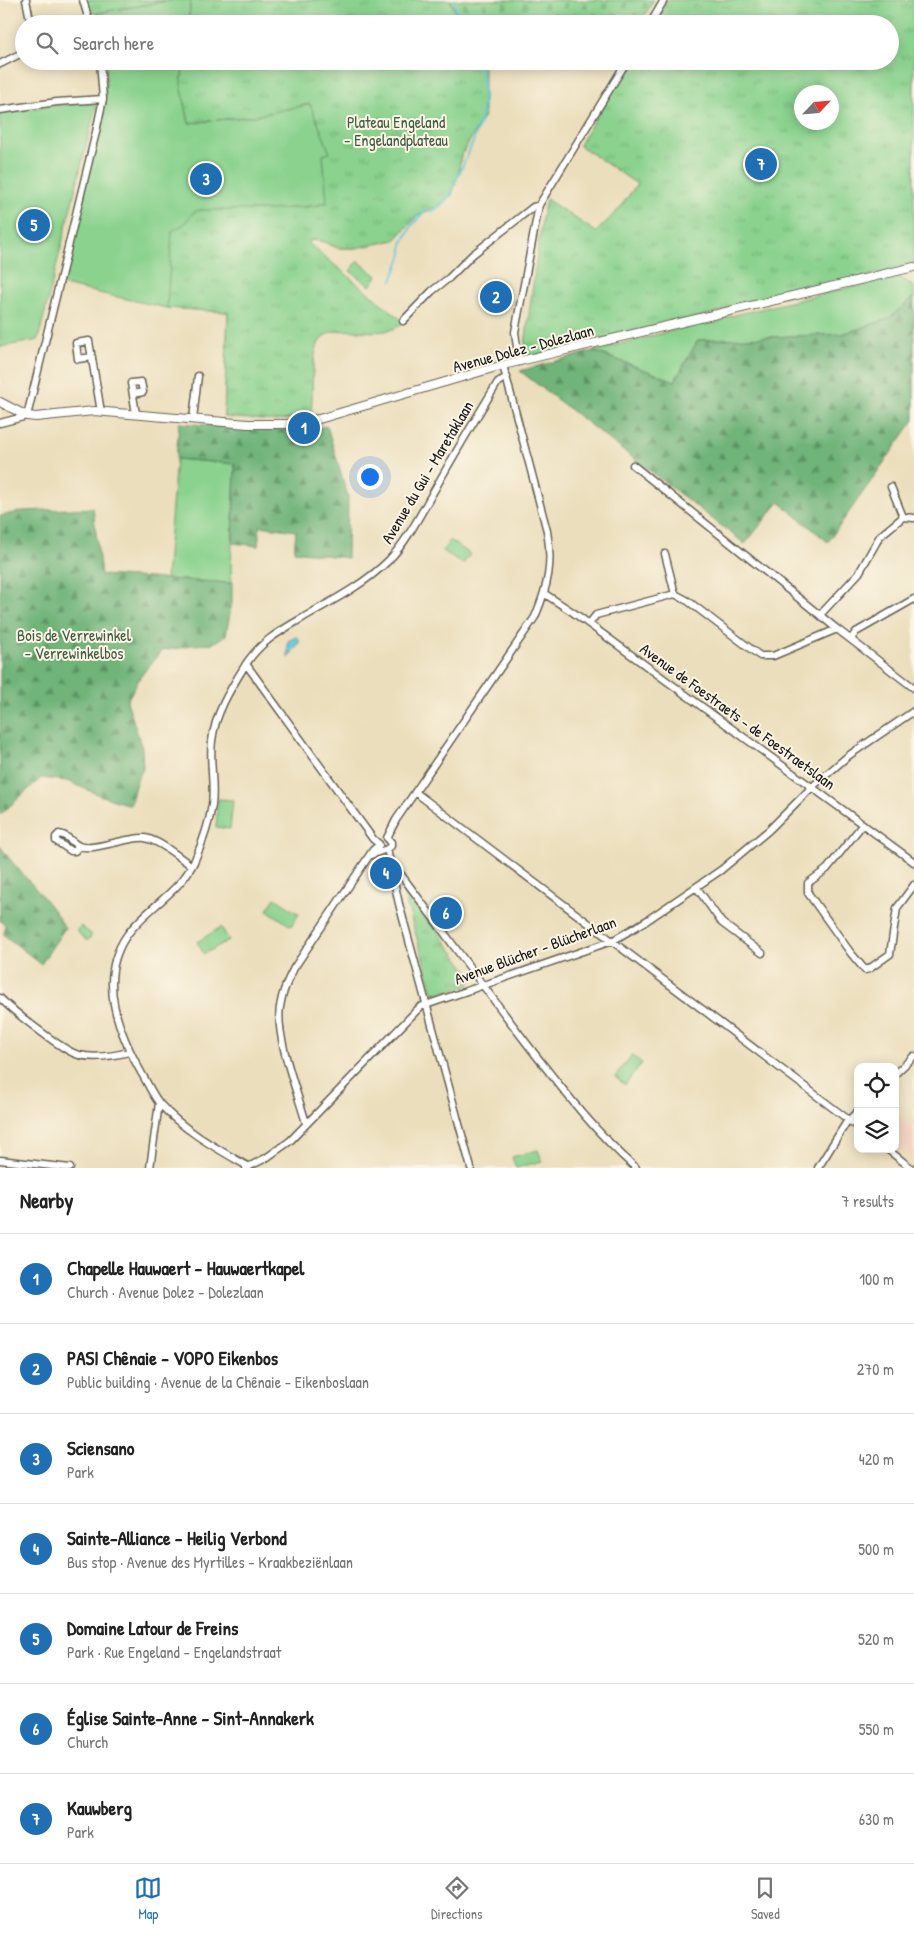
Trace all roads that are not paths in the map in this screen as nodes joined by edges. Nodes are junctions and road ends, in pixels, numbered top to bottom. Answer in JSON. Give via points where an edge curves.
{"nodes":[{"id":1,"x":26,"y":0,"type":"edge"},
{"id":2,"x":83,"y":0,"type":"edge"},
{"id":3,"x":664,"y":0,"type":"edge"},
{"id":4,"x":28,"y":15,"type":"edge"},
{"id":5,"x":87,"y":15,"type":"edge"},
{"id":6,"x":655,"y":15,"type":"edge"},
{"id":7,"x":15,"y":56,"type":"edge"},
{"id":8,"x":0,"y":64,"type":"edge"},
{"id":9,"x":100,"y":70,"type":"edge"},
{"id":10,"x":622,"y":70,"type":"edge"},
{"id":11,"x":102,"y":100,"type":"junction"},
{"id":12,"x":0,"y":110,"type":"edge"},
{"id":13,"x":539,"y":205,"type":"junction"},
{"id":14,"x":914,"y":267,"type":"edge"},
{"id":15,"x":403,"y":322,"type":"dead end"},
{"id":16,"x":92,"y":357,"type":"dead end"},
{"id":17,"x":520,"y":362,"type":"junction"},
{"id":18,"x":503,"y":366,"type":"junction"},
{"id":19,"x":198,"y":376,"type":"dead end"},
{"id":20,"x":506,"y":377,"type":"junction"},
{"id":21,"x":133,"y":394,"type":"dead end"},
{"id":22,"x":0,"y":402,"type":"edge"},
{"id":23,"x":101,"y":411,"type":"junction"},
{"id":24,"x":136,"y":414,"type":"junction"},
{"id":25,"x":27,"y":416,"type":"junction"},
{"id":26,"x":193,"y":419,"type":"junction"},
{"id":27,"x":0,"y":423,"type":"edge"},
{"id":28,"x":633,"y":465,"type":"dead end"},
{"id":29,"x":891,"y":487,"type":"dead end"},
{"id":30,"x":903,"y":517,"type":"junction"},
{"id":31,"x":914,"y":518,"type":"edge"},
{"id":32,"x":665,"y":554,"type":"dead end"},
{"id":33,"x":545,"y":594,"type":"junction"},
{"id":34,"x":675,"y":594,"type":"junction"},
{"id":35,"x":914,"y":599,"type":"edge"},
{"id":36,"x":820,"y":614,"type":"junction"},
{"id":37,"x":589,"y":624,"type":"junction"},
{"id":38,"x":837,"y":629,"type":"junction"},
{"id":39,"x":851,"y":639,"type":"junction"},
{"id":40,"x":246,"y":664,"type":"junction"},
{"id":41,"x":914,"y":688,"type":"edge"},
{"id":42,"x":914,"y":711,"type":"edge"},
{"id":43,"x":812,"y":787,"type":"junction"},
{"id":44,"x":415,"y":792,"type":"junction"},
{"id":45,"x":863,"y":824,"type":"junction"},
{"id":46,"x":383,"y":844,"type":"junction"},
{"id":47,"x":79,"y":846,"type":"dead end"},
{"id":48,"x":914,"y":862,"type":"edge"},
{"id":49,"x":389,"y":863,"type":"junction"},
{"id":50,"x":192,"y":866,"type":"junction"},
{"id":51,"x":914,"y":885,"type":"edge"},
{"id":52,"x":697,"y":888,"type":"junction"},
{"id":53,"x":612,"y":941,"type":"junction"},
{"id":54,"x":762,"y":953,"type":"dead end"},
{"id":55,"x":482,"y":986,"type":"junction"},
{"id":56,"x":0,"y":998,"type":"edge"},
{"id":57,"x":426,"y":1004,"type":"junction"},
{"id":58,"x":129,"y":1052,"type":"junction"},
{"id":59,"x":914,"y":1056,"type":"edge"},
{"id":60,"x":899,"y":1070,"type":"edge"},
{"id":61,"x":159,"y":1103,"type":"junction"},
{"id":62,"x":854,"y":1115,"type":"edge"},
{"id":63,"x":849,"y":1120,"type":"junction"},
{"id":64,"x":306,"y":1123,"type":"junction"},
{"id":65,"x":854,"y":1124,"type":"edge"},
{"id":66,"x":892,"y":1153,"type":"edge"},
{"id":67,"x":0,"y":1160,"type":"edge"},
{"id":68,"x":70,"y":1168,"type":"edge"},
{"id":69,"x":150,"y":1168,"type":"edge"},
{"id":70,"x":248,"y":1168,"type":"edge"},
{"id":71,"x":471,"y":1168,"type":"edge"},
{"id":72,"x":636,"y":1168,"type":"edge"},
{"id":73,"x":818,"y":1168,"type":"edge"},
{"id":74,"x":911,"y":1168,"type":"edge"}],
"edges":[{"from":1,"to":4,"type":"street"},
{"from":2,"to":5,"type":"street"},
{"from":3,"to":6,"type":"street"},
{"from":7,"to":8,"type":"street"},
{"from":9,"to":11,"type":"street"},
{"from":10,"to":13,"type":"street"},
{"from":11,"to":12,"type":"street"},
{"from":11,"to":25,"type":"street"},
{"from":13,"to":15,"type":"street","via":[[472,255]]},
{"from":13,"to":17,"type":"street","via":[[515,332]]},
{"from":14,"to":17,"type":"street","name":"Avenue Dolez - Dolezlaan"},
{"from":16,"to":23,"type":"street"},
{"from":17,"to":18,"type":"street","name":"Avenue Dolez - Dolezlaan"},
{"from":18,"to":20,"type":"street"},
{"from":18,"to":26,"type":"street","name":"Avenue Dolez - Dolezlaan","via":[[298,423],[272,425]]},
{"from":19,"to":26,"type":"street"},
{"from":20,"to":33,"type":"street","via":[[547,531],[550,565]]},
{"from":20,"to":40,"type":"street","name":"Avenue du Gui - Maretaklaan","via":[[498,382],[409,532],[390,558],[353,588],[278,631],[257,648]]},
{"from":21,"to":24,"type":"street"},
{"from":22,"to":25,"type":"street"},
{"from":23,"to":24,"type":"street","name":"Avenue Dolez - Dolezlaan"},
{"from":23,"to":25,"type":"street","name":"Avenue Dolez - Dolezlaan"},
{"from":24,"to":26,"type":"street","name":"Avenue Dolez - Dolezlaan"},
{"from":25,"to":27,"type":"street","name":"Avenue Dolez - Dolezlaan"},
{"from":28,"to":36,"type":"street"},
{"from":29,"to":30,"type":"street"},
{"from":30,"to":31,"type":"street"},
{"from":30,"to":36,"type":"street","via":[[880,536],[859,573]]},
{"from":32,"to":34,"type":"street"},
{"from":33,"to":37,"type":"street","name":"Avenue de Foestraets - de Foestraetslaan"},
{"from":33,"to":44,"type":"street","via":[[535,617]]},
{"from":34,"to":37,"type":"street","via":[[596,615]]},
{"from":34,"to":38,"type":"street","via":[[688,600],[760,656],[773,656]]},
{"from":35,"to":39,"type":"street","via":[[856,632]]},
{"from":36,"to":38,"type":"street"},
{"from":37,"to":43,"type":"street","name":"Avenue de Foestraets - de Foestraetslaan"},
{"from":38,"to":39,"type":"street"},
{"from":39,"to":41,"type":"street"},
{"from":40,"to":46,"type":"street","via":[[373,839]]},
{"from":40,"to":50,"type":"street","name":"Avenue du Gui - Maretaklaan","via":[[220,709],[212,741],[212,804],[204,839]]},
{"from":42,"to":43,"type":"street","name":"Avenue Blücher - Blücherlaan","via":[[866,742]]},
{"from":43,"to":45,"type":"street","name":"Avenue de Foestraets - de Foestraetslaan"},
{"from":43,"to":52,"type":"street","name":"Avenue Blücher - Blücherlaan","via":[[746,850]]},
{"from":44,"to":46,"type":"street"},
{"from":44,"to":53,"type":"street"},
{"from":45,"to":48,"type":"street","name":"Avenue de Foestraets - de Foestraetslaan"},
{"from":45,"to":51,"type":"street","via":[[827,869],[807,887],[808,894],[865,970],[890,954],[897,908]]},
{"from":46,"to":49,"type":"street"},
{"from":46,"to":64,"type":"street","via":[[371,855],[284,987],[279,1009],[282,1042]]},
{"from":47,"to":50,"type":"street","via":[[143,838],[154,841]]},
{"from":49,"to":55,"type":"street","via":[[393,864]]},
{"from":49,"to":57,"type":"street"},
{"from":50,"to":58,"type":"street","name":"Avenue du Gui - Maretaklaan","via":[[183,880],[126,935],[118,952],[112,974],[112,1004]]},
{"from":52,"to":53,"type":"street","name":"Avenue Blücher - Blücherlaan"},
{"from":52,"to":54,"type":"street","via":[[722,923]]},
{"from":53,"to":55,"type":"street","name":"Avenue Blücher - Blücherlaan"},
{"from":53,"to":63,"type":"street"},
{"from":55,"to":57,"type":"street","name":"Avenue Blücher - Blücherlaan"},
{"from":55,"to":72,"type":"street","via":[[587,1119]]},
{"from":56,"to":58,"type":"street","via":[[78,1055],[98,1057]]},
{"from":57,"to":64,"type":"street","name":"Avenue Blücher - Blücherlaan"},
{"from":57,"to":71,"type":"street"},
{"from":58,"to":61,"type":"street","name":"Avenue du Gui - Maretaklaan"},
{"from":59,"to":60,"type":"street"},
{"from":61,"to":69,"type":"street"},
{"from":61,"to":70,"type":"street","name":"Avenue du Gui - Maretaklaan","via":[[180,1123]]},
{"from":62,"to":63,"type":"street"},
{"from":63,"to":65,"type":"street"},
{"from":63,"to":73,"type":"street"},
{"from":64,"to":70,"type":"street","name":"Avenue Blücher - Blücherlaan","via":[[290,1141]]},
{"from":66,"to":74,"type":"street"},
{"from":67,"to":68,"type":"street"}]}
